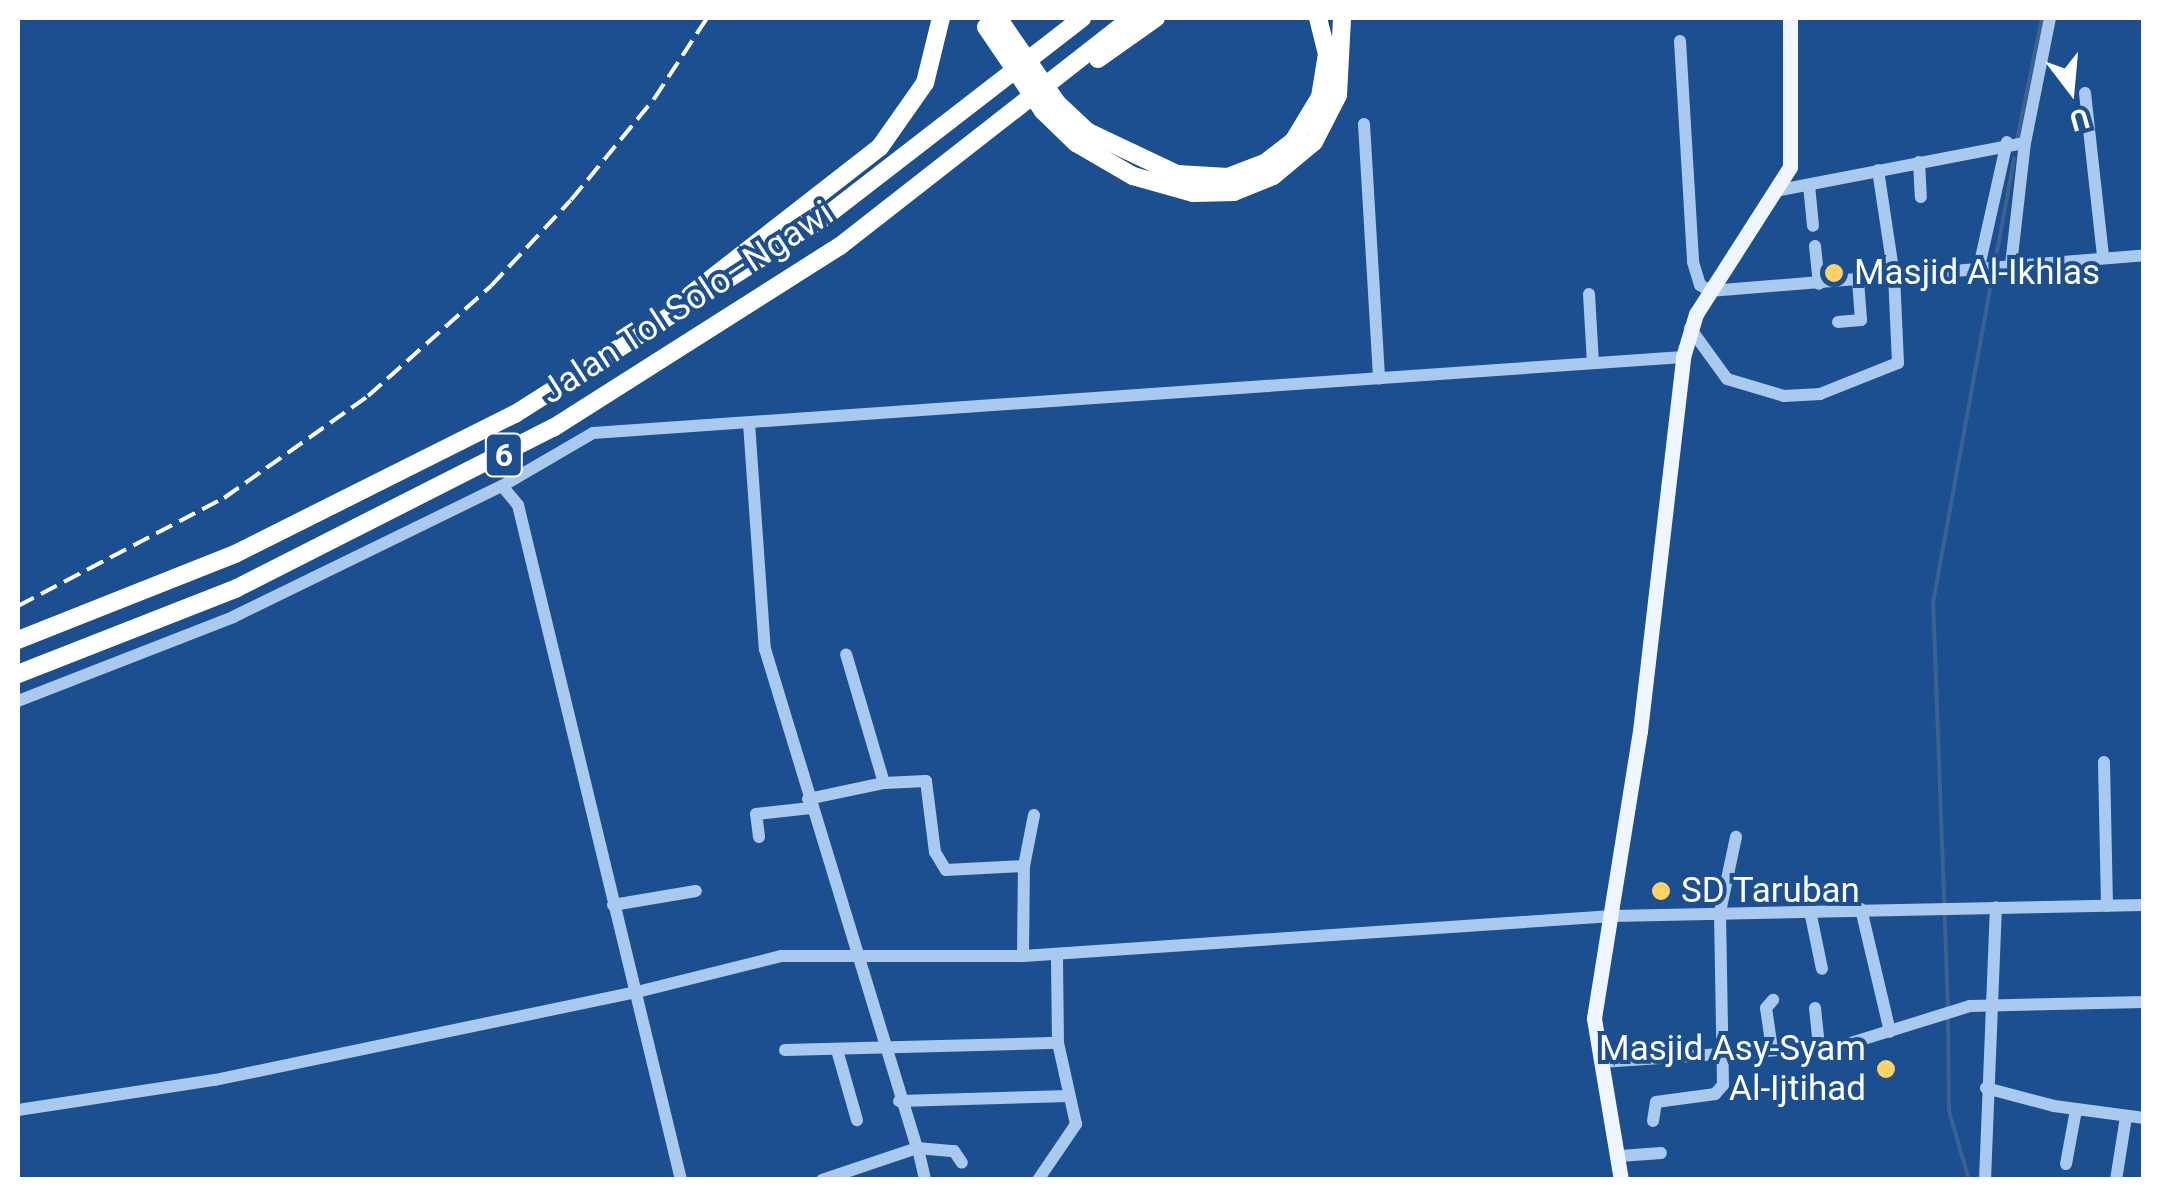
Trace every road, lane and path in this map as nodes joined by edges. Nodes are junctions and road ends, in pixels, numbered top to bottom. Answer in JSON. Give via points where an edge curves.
{"nodes":[{"id":1,"x":942,"y":18,"type":"edge"},
{"id":2,"x":1082,"y":18,"type":"edge"},
{"id":3,"x":1132,"y":18,"type":"edge"},
{"id":4,"x":1156,"y":18,"type":"edge"},
{"id":5,"x":1318,"y":18,"type":"edge"},
{"id":6,"x":1342,"y":18,"type":"edge"},
{"id":7,"x":1790,"y":18,"type":"edge"},
{"id":8,"x":2050,"y":18,"type":"edge"},
{"id":9,"x":989,"y":21,"type":"edge"},
{"id":10,"x":1680,"y":42,"type":"dead end"},
{"id":11,"x":2085,"y":93,"type":"dead end"},
{"id":12,"x":1364,"y":124,"type":"dead end"},
{"id":13,"x":1082,"y":137,"type":"junction"},
{"id":14,"x":2016,"y":142,"type":"junction"},
{"id":15,"x":1919,"y":162,"type":"junction"},
{"id":16,"x":952,"y":165,"type":"junction"},
{"id":17,"x":1878,"y":170,"type":"junction"},
{"id":18,"x":1809,"y":185,"type":"junction"},
{"id":19,"x":1780,"y":190,"type":"junction"},
{"id":20,"x":1921,"y":197,"type":"dead end"},
{"id":21,"x":1812,"y":226,"type":"dead end"},
{"id":22,"x":1815,"y":246,"type":"dead end"},
{"id":23,"x":2144,"y":255,"type":"edge"},
{"id":24,"x":2104,"y":256,"type":"junction"},
{"id":25,"x":1994,"y":266,"type":"junction"},
{"id":26,"x":1894,"y":276,"type":"junction"},
{"id":27,"x":1858,"y":280,"type":"junction"},
{"id":28,"x":1819,"y":284,"type":"junction"},
{"id":29,"x":1710,"y":291,"type":"junction"},
{"id":30,"x":1590,"y":294,"type":"dead end"},
{"id":31,"x":1838,"y":322,"type":"dead end"},
{"id":32,"x":1690,"y":328,"type":"junction"},
{"id":33,"x":1683,"y":357,"type":"junction"},
{"id":34,"x":1593,"y":363,"type":"junction"},
{"id":35,"x":586,"y":372,"type":"junction"},
{"id":36,"x":1379,"y":379,"type":"junction"},
{"id":37,"x":749,"y":423,"type":"junction"},
{"id":38,"x":502,"y":486,"type":"junction"},
{"id":39,"x":18,"y":640,"type":"edge"},
{"id":40,"x":846,"y":654,"type":"dead end"},
{"id":41,"x":18,"y":674,"type":"edge"},
{"id":42,"x":18,"y":701,"type":"edge"},
{"id":43,"x":2104,"y":762,"type":"dead end"},
{"id":44,"x":884,"y":783,"type":"junction"},
{"id":45,"x":810,"y":804,"type":"junction"},
{"id":46,"x":1034,"y":815,"type":"dead end"},
{"id":47,"x":759,"y":837,"type":"dead end"},
{"id":48,"x":1736,"y":837,"type":"dead end"},
{"id":49,"x":1024,"y":866,"type":"junction"},
{"id":50,"x":696,"y":891,"type":"dead end"},
{"id":51,"x":613,"y":905,"type":"junction"},
{"id":52,"x":2144,"y":905,"type":"edge"},
{"id":53,"x":2108,"y":906,"type":"junction"},
{"id":54,"x":1996,"y":907,"type":"junction"},
{"id":55,"x":1861,"y":909,"type":"junction"},
{"id":56,"x":1720,"y":912,"type":"junction"},
{"id":57,"x":1810,"y":912,"type":"junction"},
{"id":58,"x":1613,"y":916,"type":"junction"},
{"id":59,"x":854,"y":953,"type":"junction"},
{"id":60,"x":1058,"y":954,"type":"junction"},
{"id":61,"x":1024,"y":956,"type":"junction"},
{"id":62,"x":1822,"y":969,"type":"dead end"},
{"id":63,"x":638,"y":992,"type":"junction"},
{"id":64,"x":1773,"y":1000,"type":"dead end"},
{"id":65,"x":2144,"y":1002,"type":"edge"},
{"id":66,"x":1989,"y":1006,"type":"junction"},
{"id":67,"x":1815,"y":1008,"type":"dead end"},
{"id":68,"x":1890,"y":1032,"type":"junction"},
{"id":69,"x":1058,"y":1043,"type":"junction"},
{"id":70,"x":1819,"y":1046,"type":"junction"},
{"id":71,"x":884,"y":1049,"type":"junction"},
{"id":72,"x":1772,"y":1049,"type":"junction"},
{"id":73,"x":785,"y":1050,"type":"dead end"},
{"id":74,"x":837,"y":1050,"type":"junction"},
{"id":75,"x":1724,"y":1050,"type":"junction"},
{"id":76,"x":1602,"y":1062,"type":"junction"},
{"id":77,"x":1986,"y":1088,"type":"junction"},
{"id":78,"x":1068,"y":1096,"type":"junction"},
{"id":79,"x":899,"y":1100,"type":"junction"},
{"id":80,"x":18,"y":1110,"type":"edge"},
{"id":81,"x":2076,"y":1110,"type":"junction"},
{"id":82,"x":2126,"y":1117,"type":"junction"},
{"id":83,"x":2144,"y":1118,"type":"edge"},
{"id":84,"x":856,"y":1120,"type":"dead end"},
{"id":85,"x":1653,"y":1121,"type":"dead end"},
{"id":86,"x":918,"y":1151,"type":"junction"},
{"id":87,"x":1661,"y":1153,"type":"dead end"},
{"id":88,"x":1620,"y":1156,"type":"junction"},
{"id":89,"x":962,"y":1163,"type":"dead end"},
{"id":90,"x":2066,"y":1164,"type":"dead end"},
{"id":91,"x":681,"y":1180,"type":"edge"},
{"id":92,"x":822,"y":1180,"type":"edge"},
{"id":93,"x":924,"y":1180,"type":"edge"},
{"id":94,"x":1038,"y":1180,"type":"edge"},
{"id":95,"x":1621,"y":1180,"type":"edge"},
{"id":96,"x":1985,"y":1180,"type":"edge"},
{"id":97,"x":2116,"y":1180,"type":"edge"}],
"edges":[{"from":1,"to":35,"type":"highway","via":[[925,83],[880,147]]},
{"from":2,"to":35,"type":"highway","name":"Jalan Tol Solo–Ngawi","number":"6","via":[[820,220]]},
{"from":3,"to":16,"type":"highway","name":"Jalan Tol Solo–Ngawi","number":"6"},
{"from":4,"to":16,"type":"highway"},
{"from":5,"to":13,"type":"highway","via":[[1327,54],[1320,97],[1294,140],[1264,162],[1228,177],[1177,174]]},
{"from":6,"to":13,"type":"highway","via":[[1338,95],[1314,142],[1273,176],[1234,192],[1193,193],[1133,176]]},
{"from":7,"to":19,"type":"main road","via":[[1794,136]]},
{"from":8,"to":14,"type":"street"},
{"from":9,"to":13,"type":"highway","bridge":true},
{"from":10,"to":29,"type":"street","via":[[1693,262],[1700,284]]},
{"from":11,"to":24,"type":"street"},
{"from":12,"to":36,"type":"street"},
{"from":14,"to":15,"type":"street"},
{"from":14,"to":25,"type":"street"},
{"from":14,"to":25,"type":"street"},
{"from":15,"to":17,"type":"street"},
{"from":15,"to":20,"type":"street"},
{"from":16,"to":41,"type":"highway","name":"Jalan Tol Solo–Ngawi","number":"6","via":[[760,300],[553,428],[237,588]]},
{"from":17,"to":18,"type":"street"},
{"from":17,"to":26,"type":"street"},
{"from":18,"to":19,"type":"street"},
{"from":18,"to":21,"type":"street"},
{"from":19,"to":29,"type":"main road"},
{"from":22,"to":28,"type":"street"},
{"from":23,"to":24,"type":"street"},
{"from":24,"to":25,"type":"street"},
{"from":25,"to":26,"type":"street"},
{"from":26,"to":27,"type":"street"},
{"from":26,"to":32,"type":"street","via":[[1898,363],[1820,394],[1784,396],[1727,379]]},
{"from":27,"to":28,"type":"street"},
{"from":27,"to":31,"type":"street","via":[[1862,320]]},
{"from":28,"to":29,"type":"street"},
{"from":29,"to":32,"type":"main road"},
{"from":30,"to":34,"type":"street"},
{"from":32,"to":33,"type":"main road"},
{"from":33,"to":34,"type":"street"},
{"from":33,"to":58,"type":"main road"},
{"from":34,"to":36,"type":"street"},
{"from":35,"to":39,"type":"highway","name":"Jalan Tol Solo–Ngawi","number":"6","via":[[453,448],[269,538]]},
{"from":36,"to":37,"type":"street"},
{"from":37,"to":38,"type":"street","via":[[594,433]]},
{"from":37,"to":45,"type":"street","via":[[766,654]]},
{"from":38,"to":42,"type":"street","via":[[233,617]]},
{"from":38,"to":51,"type":"street","via":[[518,505]]},
{"from":40,"to":44,"type":"street"},
{"from":43,"to":53,"type":"street"},
{"from":44,"to":45,"type":"street"},
{"from":44,"to":49,"type":"street","via":[[926,781],[941,868]]},
{"from":45,"to":47,"type":"street","via":[[756,814]]},
{"from":45,"to":59,"type":"street"},
{"from":46,"to":49,"type":"street"},
{"from":48,"to":56,"type":"street"},
{"from":49,"to":61,"type":"street"},
{"from":50,"to":51,"type":"street"},
{"from":51,"to":63,"type":"street"},
{"from":52,"to":53,"type":"street"},
{"from":53,"to":54,"type":"street"},
{"from":54,"to":55,"type":"street"},
{"from":54,"to":66,"type":"street"},
{"from":55,"to":57,"type":"street"},
{"from":55,"to":68,"type":"street"},
{"from":56,"to":57,"type":"street"},
{"from":56,"to":58,"type":"street"},
{"from":56,"to":75,"type":"street"},
{"from":57,"to":62,"type":"street"},
{"from":58,"to":60,"type":"street"},
{"from":58,"to":76,"type":"main road","via":[[1595,1007]]},
{"from":59,"to":61,"type":"street"},
{"from":59,"to":63,"type":"street","via":[[772,956]]},
{"from":59,"to":71,"type":"street"},
{"from":60,"to":61,"type":"street"},
{"from":60,"to":69,"type":"street"},
{"from":63,"to":80,"type":"street","via":[[216,1080]]},
{"from":63,"to":91,"type":"street"},
{"from":64,"to":72,"type":"street","via":[[1766,1008]]},
{"from":65,"to":66,"type":"street"},
{"from":66,"to":68,"type":"street","via":[[1947,1011]]},
{"from":66,"to":77,"type":"street"},
{"from":67,"to":70,"type":"street"},
{"from":68,"to":70,"type":"street"},
{"from":69,"to":71,"type":"street"},
{"from":69,"to":78,"type":"street"},
{"from":70,"to":72,"type":"street"},
{"from":71,"to":74,"type":"street"},
{"from":71,"to":79,"type":"street"},
{"from":72,"to":75,"type":"street"},
{"from":73,"to":74,"type":"street"},
{"from":74,"to":84,"type":"street"},
{"from":75,"to":76,"type":"street"},
{"from":75,"to":85,"type":"street","via":[[1720,1092],[1656,1102]]},
{"from":76,"to":88,"type":"main road"},
{"from":77,"to":81,"type":"street"},
{"from":77,"to":96,"type":"street"},
{"from":78,"to":79,"type":"street"},
{"from":78,"to":94,"type":"street","via":[[1075,1128]]},
{"from":79,"to":86,"type":"street"},
{"from":81,"to":82,"type":"street"},
{"from":81,"to":90,"type":"street"},
{"from":82,"to":83,"type":"street"},
{"from":82,"to":97,"type":"street"},
{"from":86,"to":89,"type":"street","via":[[951,1150]]},
{"from":86,"to":92,"type":"street"},
{"from":86,"to":93,"type":"street"},
{"from":87,"to":88,"type":"street"},
{"from":88,"to":95,"type":"main road"}]}
